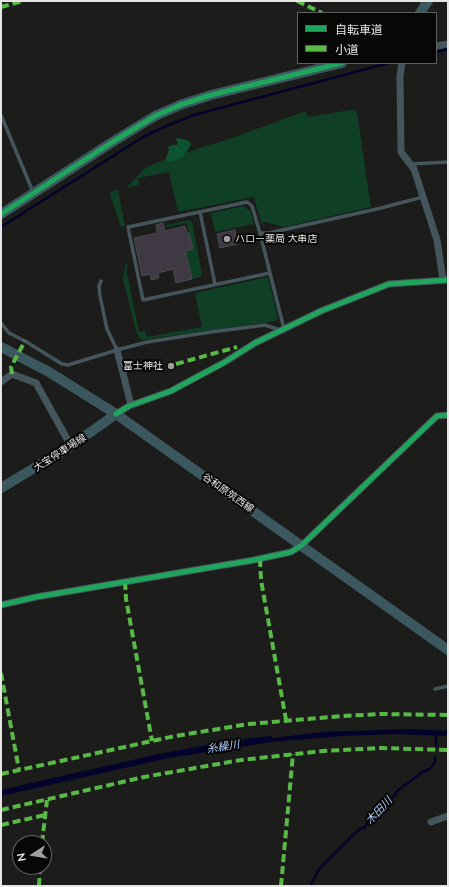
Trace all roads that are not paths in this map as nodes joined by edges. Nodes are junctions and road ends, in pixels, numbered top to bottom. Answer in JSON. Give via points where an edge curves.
{"nodes":[{"id":1,"x":428,"y":1,"type":"edge"},
{"id":2,"x":421,"y":12,"type":"edge"},
{"id":3,"x":448,"y":44,"type":"edge"},
{"id":4,"x":437,"y":46,"type":"edge"},
{"id":5,"x":338,"y":64,"type":"edge"},
{"id":6,"x":402,"y":64,"type":"edge"},
{"id":7,"x":1,"y":115,"type":"edge"},
{"id":8,"x":448,"y":162,"type":"edge"},
{"id":9,"x":410,"y":164,"type":"junction"},
{"id":10,"x":34,"y":193,"type":"junction"},
{"id":11,"x":423,"y":197,"type":"junction"},
{"id":12,"x":200,"y":212,"type":"junction"},
{"id":13,"x":1,"y":214,"type":"edge"},
{"id":14,"x":260,"y":233,"type":"junction"},
{"id":15,"x":270,"y":273,"type":"junction"},
{"id":16,"x":445,"y":280,"type":"edge"},
{"id":17,"x":101,"y":281,"type":"dead end"},
{"id":18,"x":215,"y":284,"type":"junction"},
{"id":19,"x":1,"y":323,"type":"edge"},
{"id":20,"x":284,"y":330,"type":"junction"},
{"id":21,"x":1,"y":347,"type":"edge"},
{"id":22,"x":116,"y":350,"type":"junction"},
{"id":23,"x":1,"y":382,"type":"edge"},
{"id":24,"x":130,"y":405,"type":"junction"},
{"id":25,"x":116,"y":414,"type":"junction"},
{"id":26,"x":448,"y":415,"type":"edge"},
{"id":27,"x":72,"y":446,"type":"junction"},
{"id":28,"x":1,"y":488,"type":"edge"},
{"id":29,"x":302,"y":546,"type":"junction"},
{"id":30,"x":1,"y":605,"type":"edge"},
{"id":31,"x":448,"y":650,"type":"edge"},
{"id":32,"x":448,"y":686,"type":"edge"},
{"id":33,"x":435,"y":689,"type":"dead end"},
{"id":34,"x":448,"y":816,"type":"edge"},
{"id":35,"x":431,"y":822,"type":"dead end"}],
"edges":[{"from":1,"to":2,"type":"main road"},
{"from":3,"to":4,"type":"street"},
{"from":5,"to":10,"type":"main road","via":[[180,105],[155,116]]},
{"from":6,"to":9,"type":"street","via":[[401,152]]},
{"from":7,"to":10,"type":"lane"},
{"from":8,"to":9,"type":"lane"},
{"from":9,"to":11,"type":"street"},
{"from":10,"to":13,"type":"main road"},
{"from":11,"to":14,"type":"lane","via":[[378,209]]},
{"from":11,"to":16,"type":"street"},
{"from":12,"to":14,"type":"lane","via":[[247,202],[252,206]]},
{"from":12,"to":18,"type":"lane"},
{"from":12,"to":18,"type":"lane","via":[[128,227],[143,300]]},
{"from":14,"to":15,"type":"lane"},
{"from":15,"to":18,"type":"lane"},
{"from":15,"to":20,"type":"lane"},
{"from":16,"to":20,"type":"street","via":[[389,284],[321,311]]},
{"from":17,"to":22,"type":"lane","via":[[100,296],[107,329]]},
{"from":19,"to":22,"type":"lane","via":[[9,333],[65,365]]},
{"from":20,"to":22,"type":"lane","via":[[265,325],[147,342]]},
{"from":20,"to":24,"type":"street","via":[[255,343],[171,391]]},
{"from":21,"to":25,"type":"main road","name":"谷和原筑西線","via":[[49,372]]},
{"from":22,"to":24,"type":"street"},
{"from":23,"to":27,"type":"street","via":[[12,374],[36,383]]},
{"from":24,"to":25,"type":"street"},
{"from":25,"to":27,"type":"main road","name":"大宝停車場線"},
{"from":25,"to":29,"type":"main road","name":"谷和原筑西線"},
{"from":26,"to":29,"type":"street","via":[[437,416]]},
{"from":27,"to":28,"type":"main road","name":"大宝停車場線"},
{"from":29,"to":30,"type":"street","via":[[291,552],[254,560]]},
{"from":29,"to":31,"type":"main road","name":"谷和原筑西線"},
{"from":32,"to":33,"type":"lane"},
{"from":34,"to":35,"type":"street"}]}
